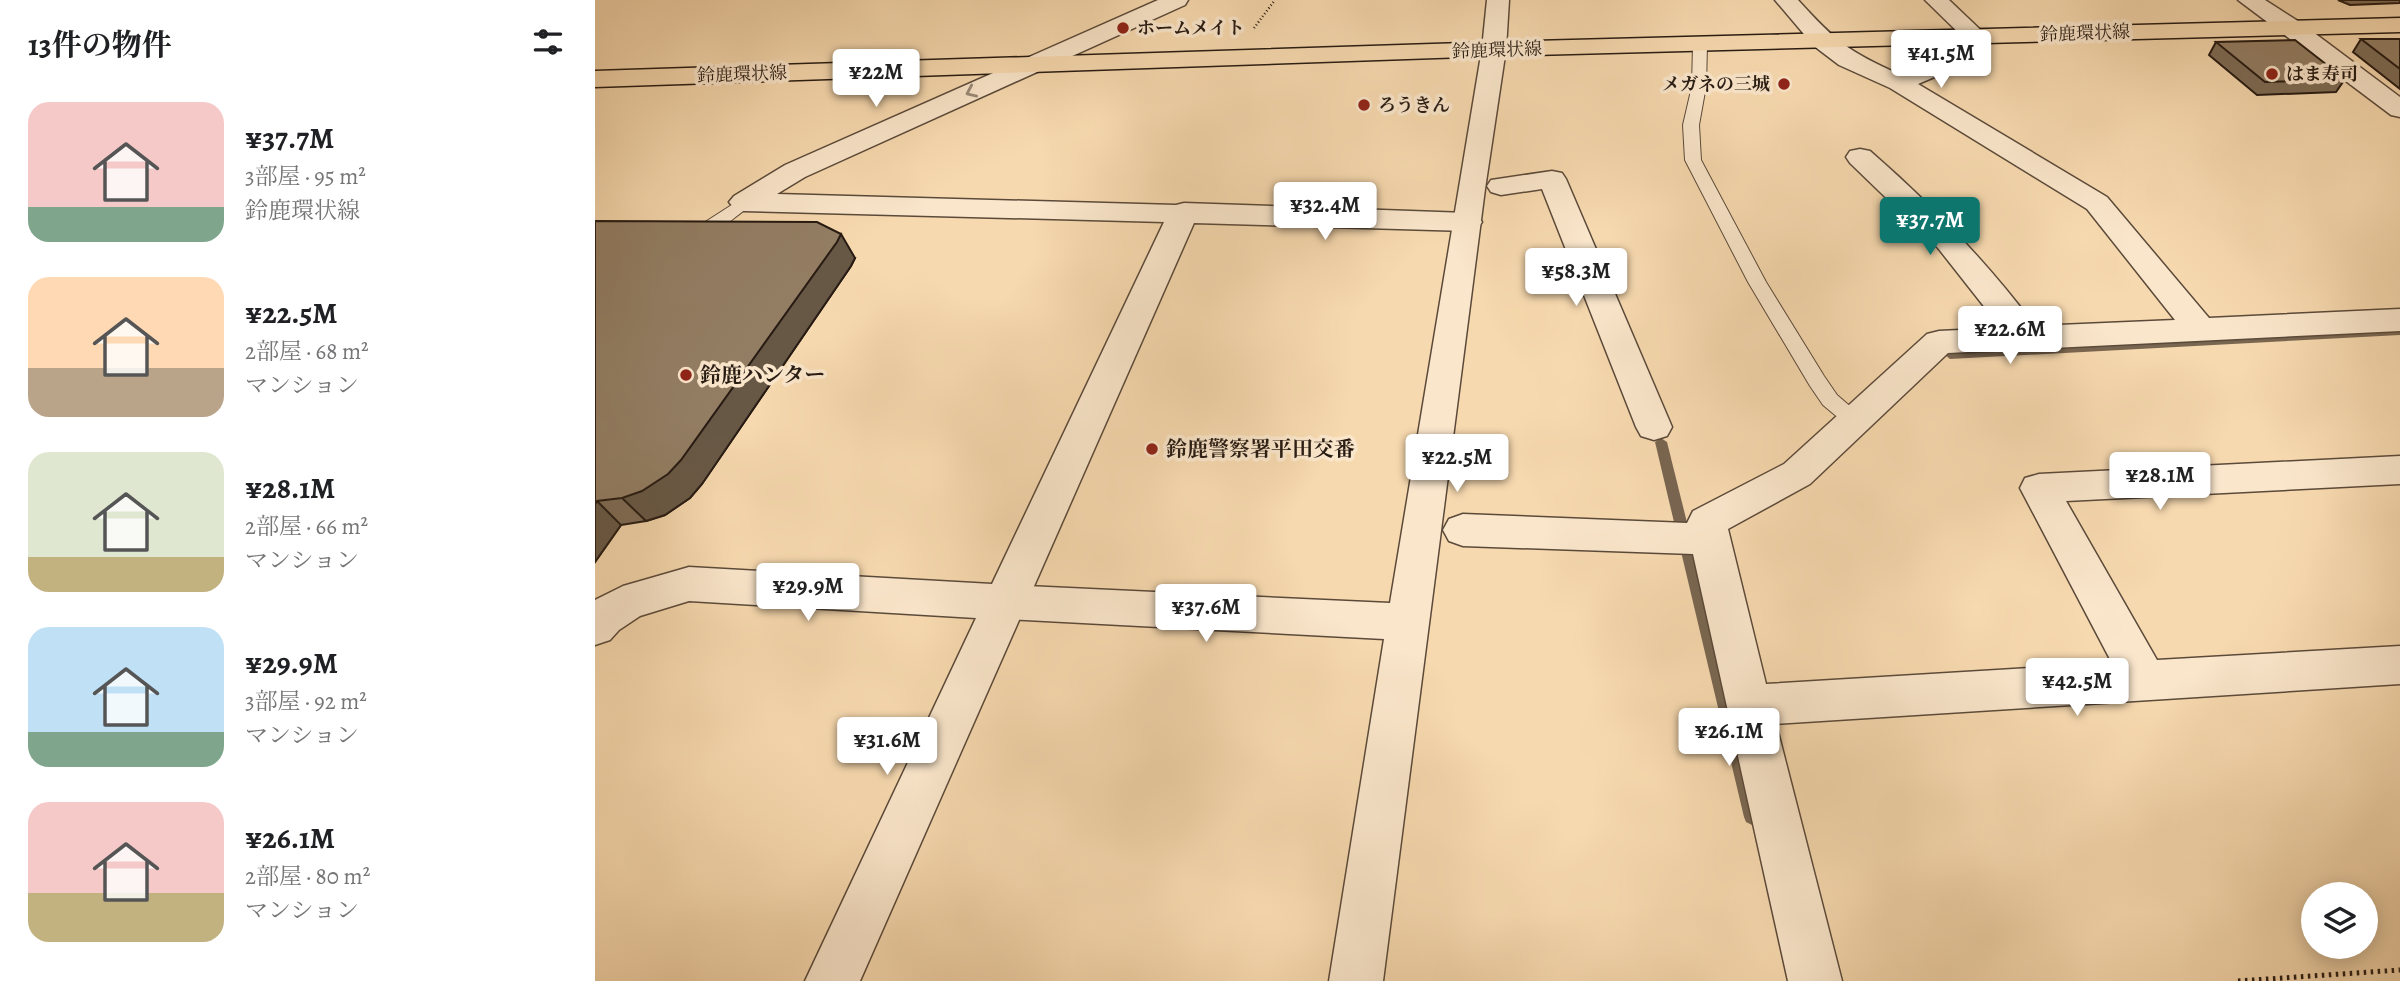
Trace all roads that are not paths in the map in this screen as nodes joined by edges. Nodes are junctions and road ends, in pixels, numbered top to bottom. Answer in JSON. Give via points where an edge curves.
{"nodes":[{"id":1,"x":1177,"y":0,"type":"edge"},
{"id":2,"x":1498,"y":0,"type":"edge"},
{"id":3,"x":1786,"y":0,"type":"edge"},
{"id":4,"x":1936,"y":0,"type":"edge"},
{"id":5,"x":2249,"y":0,"type":"edge"},
{"id":6,"x":2400,"y":24,"type":"edge"},
{"id":7,"x":2293,"y":28,"type":"junction"},
{"id":8,"x":1822,"y":41,"type":"junction"},
{"id":9,"x":1700,"y":45,"type":"junction"},
{"id":10,"x":1970,"y":46,"type":"junction"},
{"id":11,"x":1494,"y":50,"type":"junction"},
{"id":12,"x":1034,"y":64,"type":"junction"},
{"id":13,"x":595,"y":79,"type":"edge"},
{"id":14,"x":1899,"y":83,"type":"junction"},
{"id":15,"x":2400,"y":108,"type":"edge"},
{"id":16,"x":1860,"y":157,"type":"dead end"},
{"id":17,"x":1501,"y":186,"type":"dead end"},
{"id":18,"x":744,"y":202,"type":"junction"},
{"id":19,"x":1184,"y":212,"type":"junction"},
{"id":20,"x":1467,"y":222,"type":"junction"},
{"id":21,"x":676,"y":231,"type":"edge"},
{"id":22,"x":2400,"y":320,"type":"edge"},
{"id":23,"x":2199,"y":328,"type":"junction"},
{"id":24,"x":2025,"y":337,"type":"junction"},
{"id":25,"x":1855,"y":420,"type":"junction"},
{"id":26,"x":1654,"y":427,"type":"dead end"},
{"id":27,"x":2400,"y":470,"type":"edge"},
{"id":28,"x":1463,"y":530,"type":"dead end"},
{"id":29,"x":1690,"y":538,"type":"junction"},
{"id":30,"x":1005,"y":603,"type":"junction"},
{"id":31,"x":1410,"y":622,"type":"junction"},
{"id":32,"x":595,"y":627,"type":"edge"},
{"id":33,"x":2400,"y":665,"type":"edge"},
{"id":34,"x":2145,"y":681,"type":"junction"},
{"id":35,"x":1749,"y":705,"type":"junction"},
{"id":36,"x":832,"y":981,"type":"edge"},
{"id":37,"x":1356,"y":981,"type":"edge"},
{"id":38,"x":1815,"y":981,"type":"edge"}],
"edges":[{"from":1,"to":12,"type":"street"},
{"from":2,"to":11,"type":"street"},
{"from":3,"to":8,"type":"street"},
{"from":4,"to":10,"type":"street"},
{"from":5,"to":7,"type":"street"},
{"from":6,"to":7,"type":"main road","name":"鈴鹿環状線"},
{"from":7,"to":10,"type":"main road","name":"鈴鹿環状線"},
{"from":7,"to":15,"type":"street"},
{"from":8,"to":9,"type":"main road","name":"鈴鹿環状線"},
{"from":8,"to":10,"type":"main road","name":"鈴鹿環状線"},
{"from":8,"to":14,"type":"street","via":[[1847,60]]},
{"from":9,"to":11,"type":"main road","name":"鈴鹿環状線"},
{"from":9,"to":25,"type":"lane","via":[[1699,86],[1691,125],[1693,160],[1757,282],[1817,381],[1830,400]]},
{"from":10,"to":14,"type":"street"},
{"from":11,"to":12,"type":"main road","name":"鈴鹿環状線"},
{"from":11,"to":20,"type":"street"},
{"from":12,"to":13,"type":"main road","name":"鈴鹿環状線"},
{"from":12,"to":18,"type":"street","one_way":true,"via":[[795,171]]},
{"from":14,"to":23,"type":"street","via":[[2097,204]]},
{"from":16,"to":24,"type":"street","via":[[1935,224]]},
{"from":17,"to":26,"type":"street","via":[[1552,179]]},
{"from":18,"to":19,"type":"street"},
{"from":18,"to":21,"type":"lane","via":[[703,231]]},
{"from":19,"to":20,"type":"street"},
{"from":19,"to":30,"type":"street"},
{"from":20,"to":31,"type":"street"},
{"from":22,"to":23,"type":"street"},
{"from":23,"to":24,"type":"street"},
{"from":24,"to":25,"type":"street","via":[[1939,342]]},
{"from":25,"to":29,"type":"street","via":[[1797,474],[1707,522]]},
{"from":27,"to":34,"type":"street","via":[[2039,488]]},
{"from":28,"to":29,"type":"street"},
{"from":29,"to":35,"type":"street"},
{"from":30,"to":31,"type":"street"},
{"from":30,"to":32,"type":"street","via":[[689,584],[652,592],[603,616]]},
{"from":30,"to":36,"type":"street"},
{"from":31,"to":37,"type":"street"},
{"from":33,"to":34,"type":"street"},
{"from":34,"to":35,"type":"street"},
{"from":35,"to":38,"type":"street"}]}
